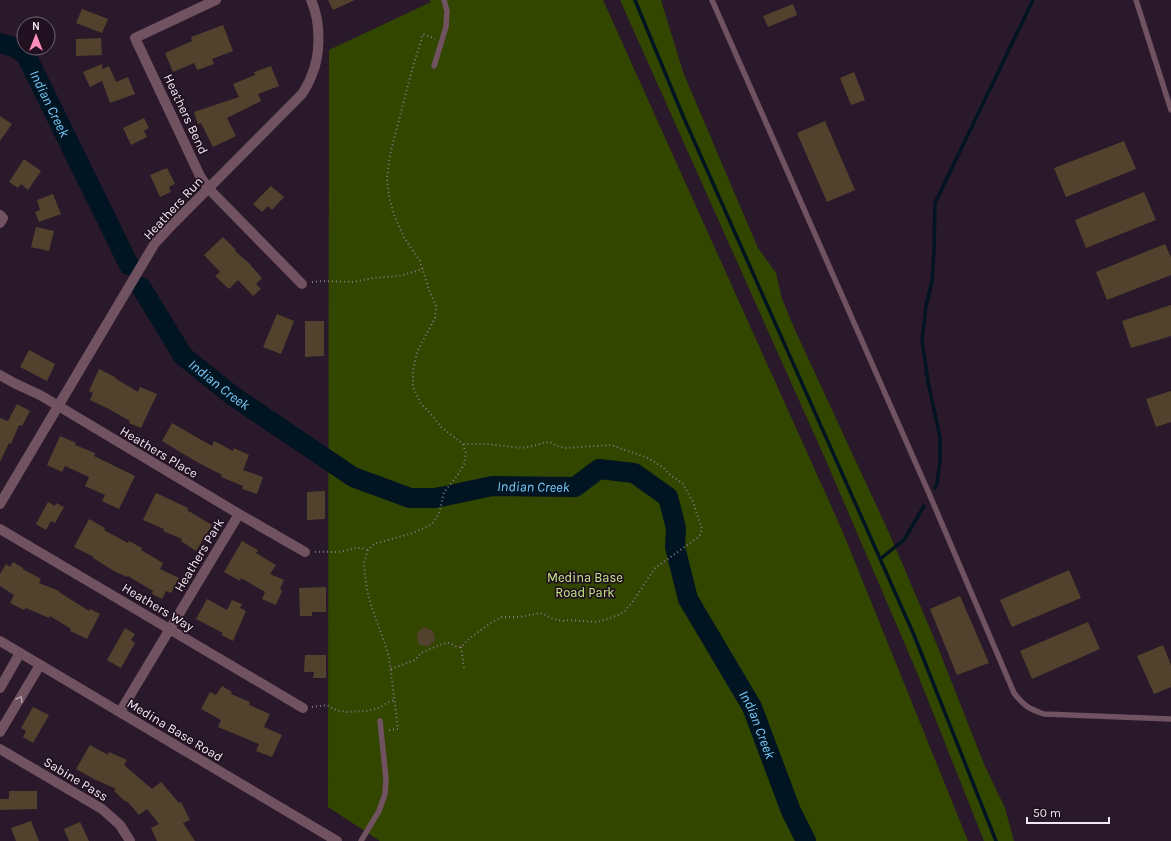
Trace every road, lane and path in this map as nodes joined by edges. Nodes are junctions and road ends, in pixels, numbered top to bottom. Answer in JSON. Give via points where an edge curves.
{"nodes":[{"id":1,"x":216,"y":0,"type":"edge"},
{"id":2,"x":312,"y":0,"type":"edge"},
{"id":3,"x":444,"y":0,"type":"edge"},
{"id":4,"x":712,"y":0,"type":"edge"},
{"id":5,"x":1136,"y":0,"type":"edge"},
{"id":6,"x":442,"y":42,"type":"junction"},
{"id":7,"x":434,"y":66,"type":"dead end"},
{"id":8,"x":1171,"y":110,"type":"edge"},
{"id":9,"x":208,"y":188,"type":"junction"},
{"id":10,"x":0,"y":215,"type":"edge"},
{"id":11,"x":0,"y":223,"type":"edge"},
{"id":12,"x":423,"y":269,"type":"junction"},
{"id":13,"x":302,"y":284,"type":"joint"},
{"id":14,"x":0,"y":375,"type":"edge"},
{"id":15,"x":59,"y":407,"type":"junction"},
{"id":16,"x":463,"y":444,"type":"junction"},
{"id":17,"x":0,"y":504,"type":"edge"},
{"id":18,"x":239,"y":514,"type":"junction"},
{"id":19,"x":0,"y":529,"type":"edge"},
{"id":20,"x":368,"y":550,"type":"junction"},
{"id":21,"x":305,"y":552,"type":"joint"},
{"id":22,"x":170,"y":629,"type":"junction"},
{"id":23,"x":0,"y":641,"type":"edge"},
{"id":24,"x":462,"y":647,"type":"junction"},
{"id":25,"x":20,"y":653,"type":"junction"},
{"id":26,"x":40,"y":665,"type":"junction"},
{"id":27,"x":464,"y":668,"type":"dead end"},
{"id":28,"x":391,"y":669,"type":"junction"},
{"id":29,"x":0,"y":688,"type":"edge"},
{"id":30,"x":395,"y":700,"type":"junction"},
{"id":31,"x":303,"y":708,"type":"joint"},
{"id":32,"x":120,"y":712,"type":"junction"},
{"id":33,"x":1171,"y":719,"type":"edge"},
{"id":34,"x":380,"y":721,"type":"dead end"},
{"id":35,"x":381,"y":731,"type":"junction"},
{"id":36,"x":0,"y":732,"type":"edge"},
{"id":37,"x":0,"y":749,"type":"edge"},
{"id":38,"x":130,"y":841,"type":"edge"},
{"id":39,"x":337,"y":841,"type":"edge"},
{"id":40,"x":361,"y":841,"type":"edge"}],
"edges":[{"from":1,"to":9,"type":"street","name":"Heathers Bend","via":[[136,38],[200,176]]},
{"from":2,"to":9,"type":"street","name":"Heathers Run","via":[[319,40],[312,77],[302,94]]},
{"from":3,"to":6,"type":"lane","via":[[447,20]]},
{"from":4,"to":33,"type":"lane","via":[[1014,693],[1021,703],[1044,714]]},
{"from":5,"to":8,"type":"lane"},
{"from":6,"to":7,"type":"lane"},
{"from":6,"to":12,"type":"path","via":[[423,34],[392,147],[387,179],[394,216]]},
{"from":9,"to":13,"type":"street","name":"Heathers Bend"},
{"from":9,"to":15,"type":"street","name":"Heathers Run","via":[[155,244]]},
{"from":10,"to":11,"type":"street","via":[[3,218]]},
{"from":12,"to":13,"type":"path","via":[[399,276],[353,282],[323,280]]},
{"from":12,"to":16,"type":"path","via":[[436,306],[435,318],[417,352],[413,387],[421,404],[441,427]]},
{"from":14,"to":15,"type":"street","name":"Heathers Place"},
{"from":15,"to":17,"type":"street","name":"Heathers Run"},
{"from":15,"to":18,"type":"street","name":"Heathers Place"},
{"from":16,"to":20,"type":"path","via":[[466,453],[464,465],[444,492],[439,514],[432,524],[413,533],[374,544]]},
{"from":16,"to":24,"type":"path","via":[[522,448],[550,442],[565,448],[611,445],[648,458],[683,484],[702,529],[700,535],[655,568],[634,600],[619,616],[597,622],[563,621],[540,613],[502,617],[470,638]]},
{"from":18,"to":21,"type":"street","name":"Heathers Place"},
{"from":18,"to":22,"type":"street","name":"Heathers Park"},
{"from":19,"to":22,"type":"street","name":"Heathers Way"},
{"from":20,"to":21,"type":"path","via":[[360,547],[343,551]]},
{"from":20,"to":28,"type":"path","via":[[364,562],[367,588]]},
{"from":22,"to":31,"type":"street","name":"Heathers Way"},
{"from":22,"to":32,"type":"street","name":"Heathers Park"},
{"from":23,"to":25,"type":"street","name":"Medina Base Road"},
{"from":24,"to":27,"type":"path"},
{"from":24,"to":28,"type":"path","via":[[450,643],[442,644],[421,653],[415,660]]},
{"from":25,"to":26,"type":"street","name":"Medina Base Road"},
{"from":25,"to":29,"type":"street"},
{"from":26,"to":32,"type":"street","name":"Medina Base Road"},
{"from":36,"to":26,"type":"street","one_way":true},
{"from":28,"to":30,"type":"path"},
{"from":30,"to":31,"type":"path","via":[[367,711],[346,712],[327,705]]},
{"from":30,"to":35,"type":"path","via":[[398,729]]},
{"from":32,"to":39,"type":"street","name":"Medina Base Road"},
{"from":34,"to":35,"type":"lane"},
{"from":35,"to":40,"type":"lane","via":[[385,794]]},
{"from":37,"to":38,"type":"street","name":"Sabine Pass","via":[[102,809],[120,825]]}]}
